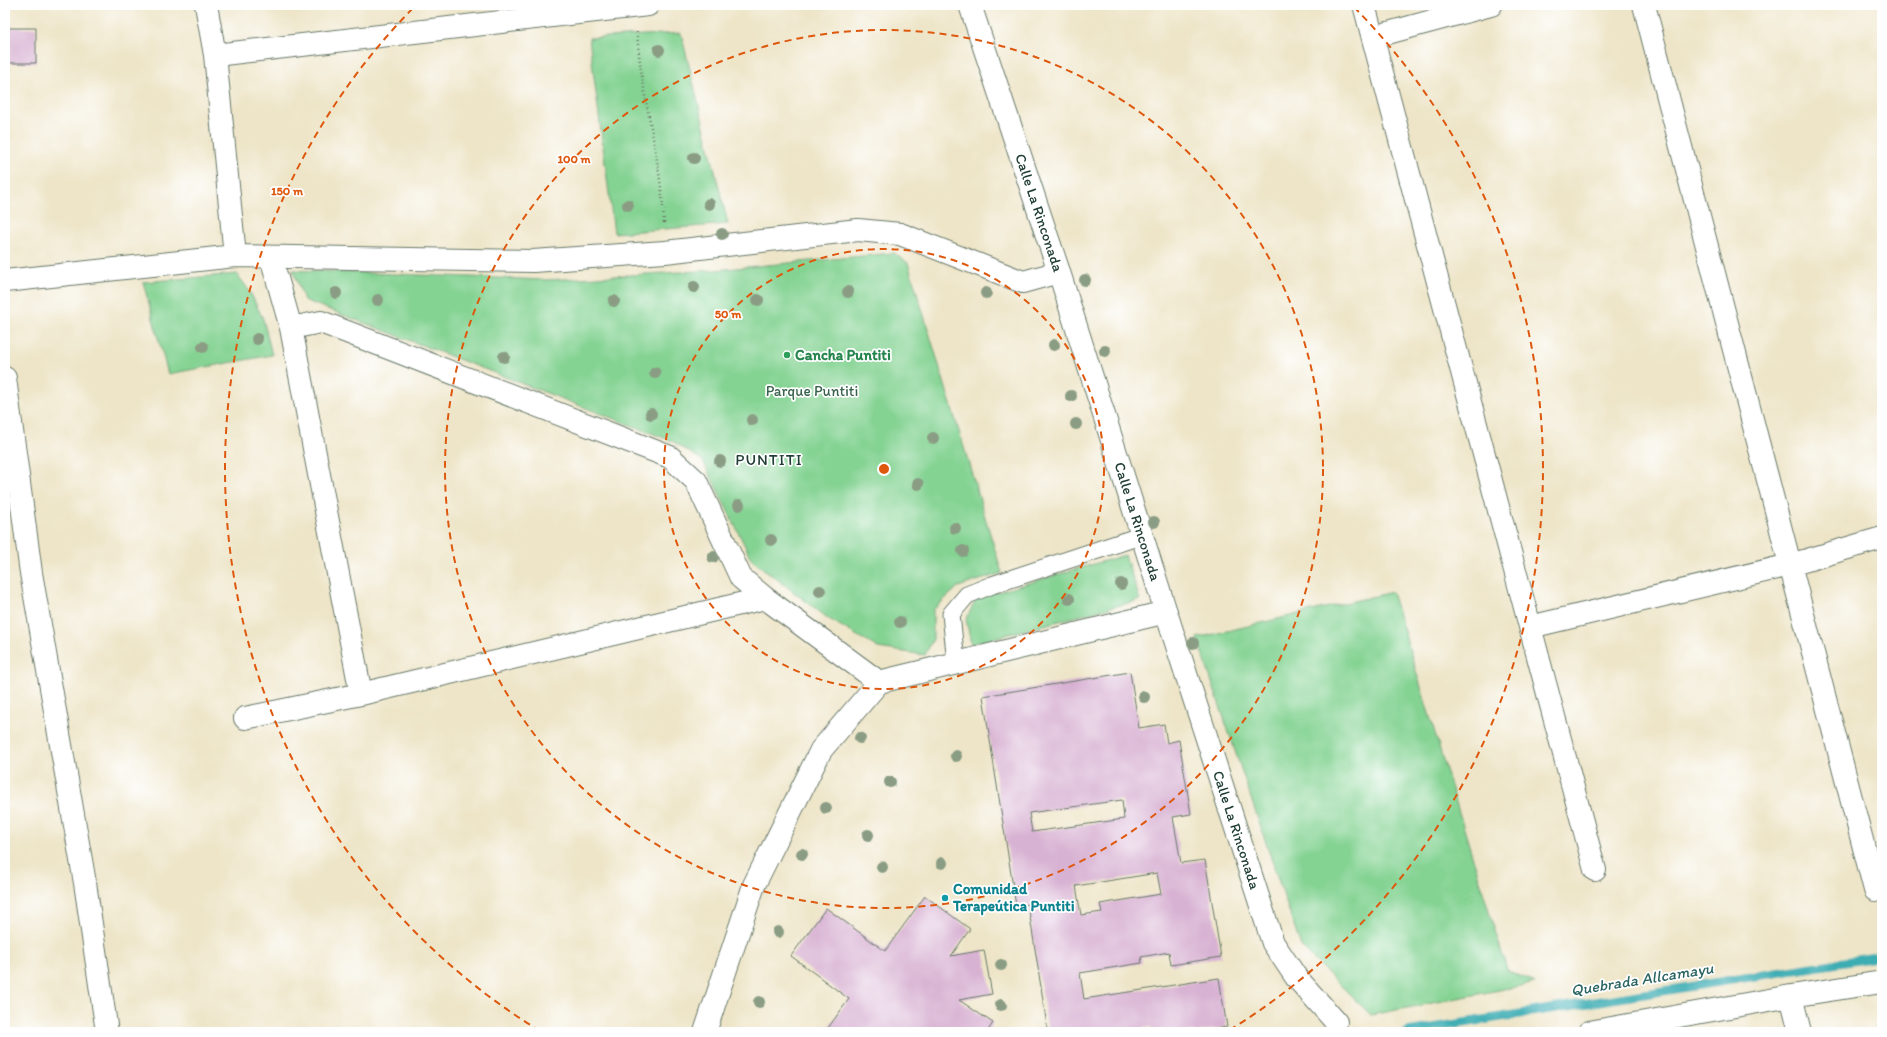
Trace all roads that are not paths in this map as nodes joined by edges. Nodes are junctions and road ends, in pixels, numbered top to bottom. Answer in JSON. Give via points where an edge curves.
{"nodes":[{"id":1,"x":206,"y":5,"type":"edge"},
{"id":2,"x":970,"y":5,"type":"edge"},
{"id":3,"x":1364,"y":5,"type":"edge"},
{"id":4,"x":1491,"y":5,"type":"edge"},
{"id":5,"x":1644,"y":5,"type":"edge"},
{"id":6,"x":642,"y":6,"type":"edge"},
{"id":7,"x":1373,"y":37,"type":"junction"},
{"id":8,"x":215,"y":56,"type":"junction"},
{"id":9,"x":235,"y":256,"type":"junction"},
{"id":10,"x":271,"y":257,"type":"junction"},
{"id":11,"x":1059,"y":272,"type":"junction"},
{"id":12,"x":5,"y":281,"type":"edge"},
{"id":13,"x":291,"y":328,"type":"junction"},
{"id":14,"x":5,"y":378,"type":"edge"},
{"id":15,"x":1143,"y":535,"type":"junction"},
{"id":16,"x":1882,"y":538,"type":"edge"},
{"id":17,"x":1790,"y":565,"type":"junction"},
{"id":18,"x":765,"y":598,"type":"junction"},
{"id":19,"x":1166,"y":612,"type":"junction"},
{"id":20,"x":1530,"y":627,"type":"junction"},
{"id":21,"x":956,"y":664,"type":"junction"},
{"id":22,"x":879,"y":682,"type":"junction"},
{"id":23,"x":361,"y":694,"type":"junction"},
{"id":24,"x":245,"y":718,"type":"dead end"},
{"id":25,"x":1595,"y":870,"type":"dead end"},
{"id":26,"x":1875,"y":890,"type":"dead end"},
{"id":27,"x":1882,"y":982,"type":"edge"},
{"id":28,"x":1791,"y":996,"type":"junction"},
{"id":29,"x":1339,"y":1027,"type":"edge"},
{"id":30,"x":107,"y":1032,"type":"edge"},
{"id":31,"x":705,"y":1032,"type":"edge"},
{"id":32,"x":1590,"y":1032,"type":"edge"},
{"id":33,"x":1800,"y":1032,"type":"edge"}],
"edges":[{"from":1,"to":8,"type":"street"},
{"from":2,"to":11,"type":"street","name":"Calle La Rinconada"},
{"from":3,"to":7,"type":"street"},
{"from":4,"to":7,"type":"street"},
{"from":5,"to":17,"type":"street"},
{"from":6,"to":8,"type":"street"},
{"from":7,"to":20,"type":"street"},
{"from":8,"to":9,"type":"street"},
{"from":9,"to":10,"type":"street"},
{"from":9,"to":12,"type":"street"},
{"from":10,"to":11,"type":"street","via":[[533,261],[665,252],[858,230],[900,234],[1023,282]]},
{"from":10,"to":13,"type":"street"},
{"from":11,"to":15,"type":"street","name":"Calle La Rinconada"},
{"from":13,"to":18,"type":"street","via":[[321,322],[670,457],[696,481],[741,578]]},
{"from":13,"to":23,"type":"street"},
{"from":14,"to":30,"type":"street","via":[[31,573],[85,884]]},
{"from":15,"to":19,"type":"street","name":"Calle La Rinconada"},
{"from":15,"to":21,"type":"lane","via":[[967,595],[951,614]]},
{"from":16,"to":17,"type":"street"},
{"from":17,"to":20,"type":"street"},
{"from":17,"to":26,"type":"street"},
{"from":18,"to":22,"type":"street"},
{"from":18,"to":23,"type":"street"},
{"from":19,"to":21,"type":"street"},
{"from":19,"to":29,"type":"street","name":"Calle La Rinconada","via":[[1273,943],[1296,977]]},
{"from":20,"to":25,"type":"street"},
{"from":21,"to":22,"type":"street"},
{"from":22,"to":31,"type":"street","via":[[821,750],[754,885]]},
{"from":23,"to":24,"type":"street"},
{"from":27,"to":28,"type":"street"},
{"from":28,"to":32,"type":"street"},
{"from":28,"to":33,"type":"street"}]}
